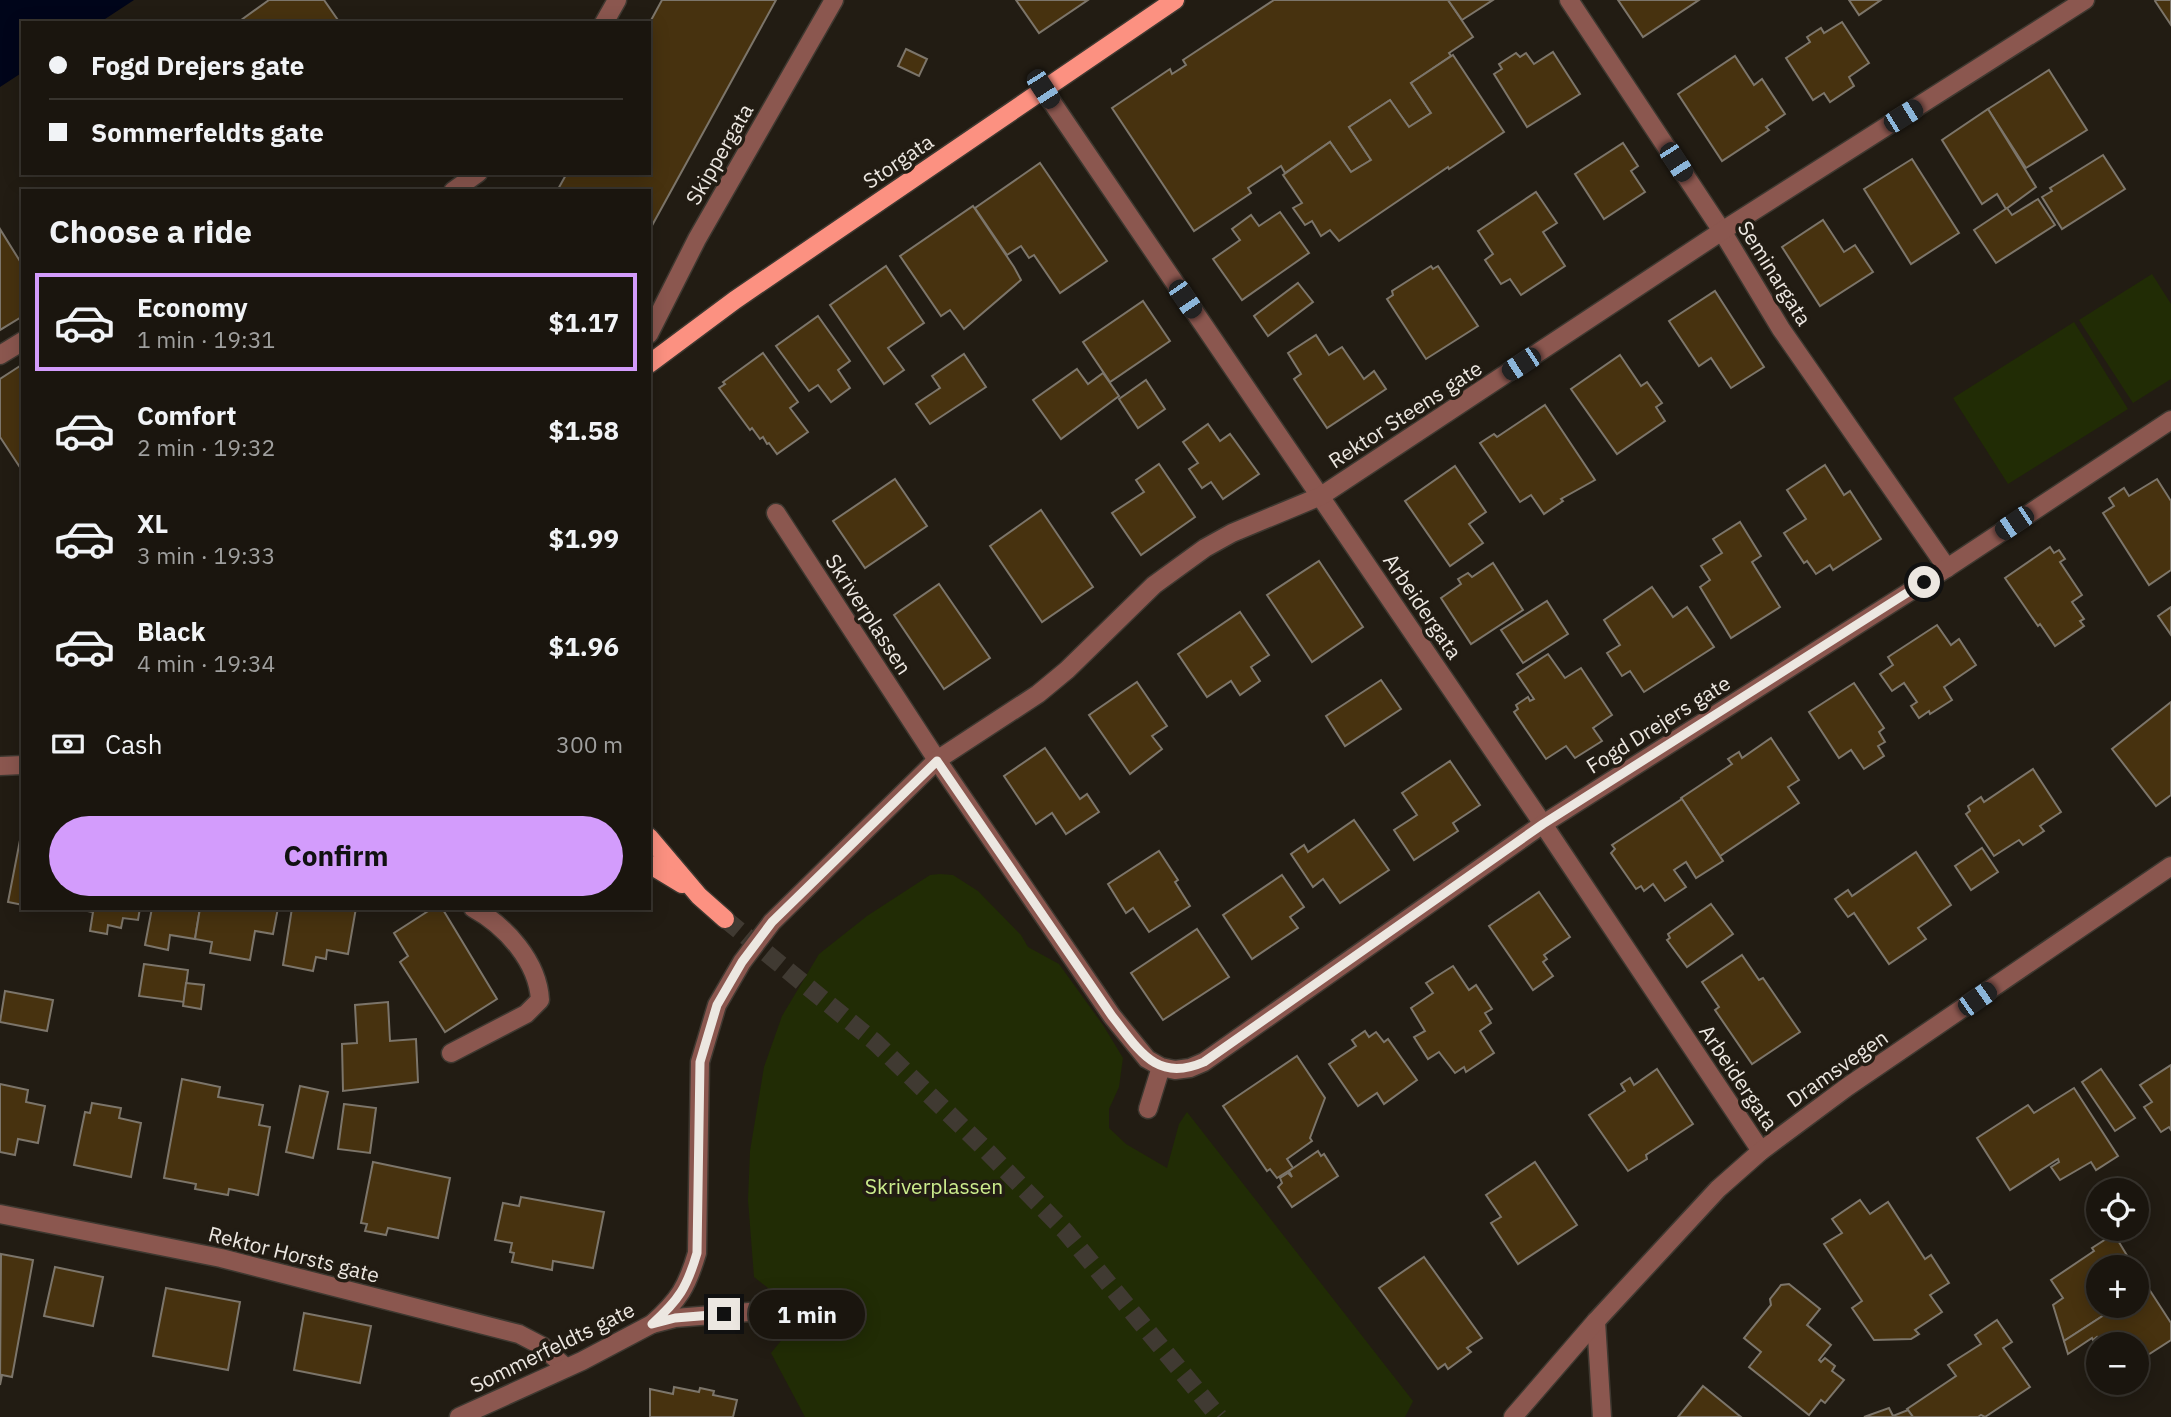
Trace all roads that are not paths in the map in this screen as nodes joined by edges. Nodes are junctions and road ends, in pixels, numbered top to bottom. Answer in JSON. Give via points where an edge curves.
{"nodes":[{"id":1,"x":618,"y":0,"type":"edge"},
{"id":2,"x":834,"y":0,"type":"edge"},
{"id":3,"x":1175,"y":0,"type":"edge"},
{"id":4,"x":1569,"y":0,"type":"edge"},
{"id":5,"x":2085,"y":0,"type":"edge"},
{"id":6,"x":605,"y":21,"type":"edge"},
{"id":7,"x":1043,"y":89,"type":"junction"},
{"id":8,"x":475,"y":175,"type":"edge"},
{"id":9,"x":456,"y":189,"type":"edge"},
{"id":10,"x":1722,"y":231,"type":"junction"},
{"id":11,"x":651,"y":330,"type":"edge"},
{"id":12,"x":21,"y":342,"type":"edge"},
{"id":13,"x":0,"y":355,"type":"edge"},
{"id":14,"x":651,"y":363,"type":"edge"},
{"id":15,"x":2171,"y":420,"type":"edge"},
{"id":16,"x":1321,"y":496,"type":"junction"},
{"id":17,"x":776,"y":513,"type":"dead end"},
{"id":18,"x":1947,"y":568,"type":"junction"},
{"id":19,"x":937,"y":761,"type":"junction"},
{"id":20,"x":21,"y":765,"type":"edge"},
{"id":21,"x":0,"y":766,"type":"edge"},
{"id":22,"x":1543,"y":824,"type":"junction"},
{"id":23,"x":651,"y":839,"type":"edge"},
{"id":24,"x":651,"y":864,"type":"edge"},
{"id":25,"x":2171,"y":866,"type":"edge"},
{"id":26,"x":699,"y":896,"type":"junction"},
{"id":27,"x":476,"y":910,"type":"edge"},
{"id":28,"x":725,"y":919,"type":"tunnel mouth"},
{"id":29,"x":451,"y":1053,"type":"dead end"},
{"id":30,"x":1168,"y":1068,"type":"junction"},
{"id":31,"x":1149,"y":1108,"type":"dead end"},
{"id":32,"x":1761,"y":1150,"type":"junction"},
{"id":33,"x":0,"y":1214,"type":"edge"},
{"id":34,"x":749,"y":1312,"type":"dead end"},
{"id":35,"x":1596,"y":1321,"type":"junction"},
{"id":36,"x":652,"y":1324,"type":"junction"},
{"id":37,"x":566,"y":1368,"type":"junction"},
{"id":38,"x":459,"y":1417,"type":"edge"},
{"id":39,"x":1513,"y":1417,"type":"edge"},
{"id":40,"x":1602,"y":1417,"type":"edge"}],
"edges":[{"from":1,"to":6,"type":"street"},
{"from":2,"to":11,"type":"street","name":"Skippergata","via":[[697,239]]},
{"from":3,"to":7,"type":"main road","name":"Storgata"},
{"from":4,"to":10,"type":"street","name":"Seminargata"},
{"from":5,"to":10,"type":"street","name":"Rektor Steens gate"},
{"from":7,"to":14,"type":"main road","name":"Storgata"},
{"from":7,"to":16,"type":"street","name":"Arbeidergata"},
{"from":8,"to":9,"type":"street"},
{"from":10,"to":16,"type":"street","name":"Rektor Steens gate"},
{"from":10,"to":18,"type":"street","name":"Seminargata","via":[[1781,329]]},
{"from":12,"to":13,"type":"street"},
{"from":15,"to":18,"type":"street","name":"Fogd Drejers gate"},
{"from":16,"to":19,"type":"street","name":"Rektor Steens gate","via":[[1231,533],[1179,565],[1038,694]]},
{"from":16,"to":22,"type":"street","name":"Arbeidergata"},
{"from":17,"to":19,"type":"street","name":"Skriverplassen"},
{"from":18,"to":22,"type":"street","name":"Fogd Drejers gate"},
{"from":19,"to":30,"type":"street","name":"Skriverplassen","via":[[1112,1016],[1147,1059]]},
{"from":19,"to":36,"type":"street","name":"Rektor Steens gate","via":[[772,922],[717,1005],[700,1062],[697,1253],[688,1281],[673,1305]]},
{"from":20,"to":21,"type":"street"},
{"from":22,"to":30,"type":"street","name":"Fogd Drejers gate","via":[[1204,1062],[1190,1068]]},
{"from":22,"to":32,"type":"street","name":"Arbeidergata"},
{"from":23,"to":26,"type":"main road"},
{"from":24,"to":26,"type":"main road"},
{"from":25,"to":32,"type":"street","name":"Dramsvegen"},
{"from":26,"to":28,"type":"main road"},
{"from":27,"to":29,"type":"street","via":[[513,940],[539,985],[540,1000],[526,1014]]},
{"from":30,"to":31,"type":"street"},
{"from":32,"to":35,"type":"street","name":"Dramsvegen","via":[[1718,1189]]},
{"from":33,"to":37,"type":"street","name":"Rektor Horsts gate","via":[[221,1258],[519,1334],[542,1346]]},
{"from":34,"to":36,"type":"street","name":"Sommerfeldts gate"},
{"from":35,"to":39,"type":"street","name":"Dramsvegen"},
{"from":35,"to":40,"type":"street"},
{"from":36,"to":37,"type":"street","name":"Sommerfeldts gate"},
{"from":37,"to":38,"type":"street","name":"Sommerfeldts gate"}]}
